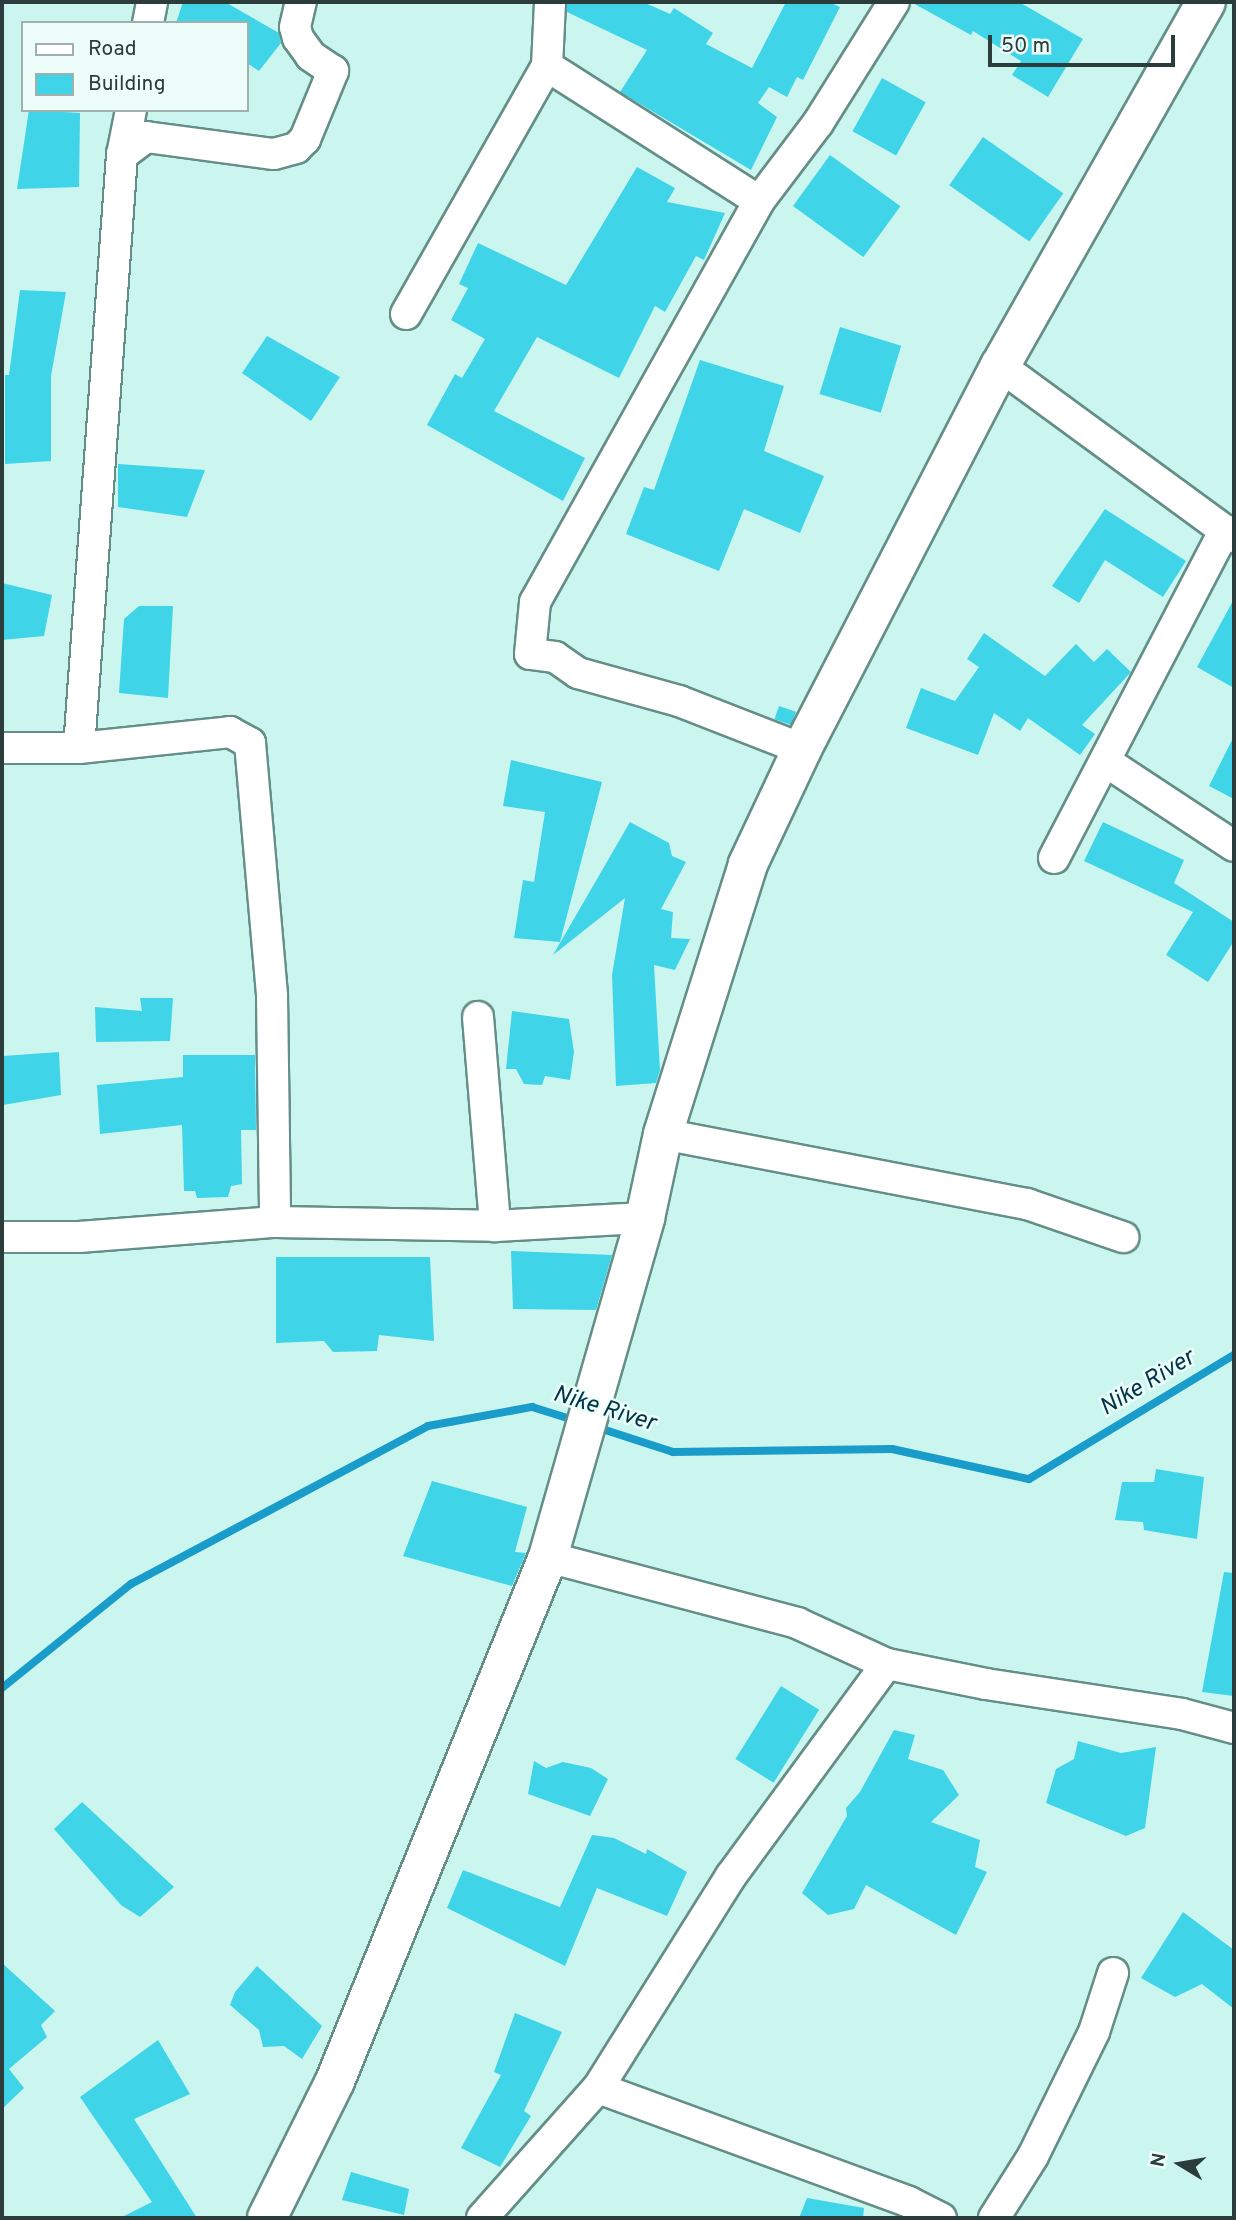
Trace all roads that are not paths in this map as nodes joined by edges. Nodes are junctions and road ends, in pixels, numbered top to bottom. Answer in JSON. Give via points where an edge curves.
{"nodes":[{"id":1,"x":152,"y":2,"type":"edge"},
{"id":2,"x":302,"y":2,"type":"edge"},
{"id":3,"x":550,"y":2,"type":"edge"},
{"id":4,"x":894,"y":2,"type":"edge"},
{"id":5,"x":1206,"y":2,"type":"edge"},
{"id":6,"x":148,"y":21,"type":"edge"},
{"id":7,"x":547,"y":66,"type":"junction"},
{"id":8,"x":131,"y":112,"type":"edge"},
{"id":9,"x":122,"y":155,"type":"junction"},
{"id":10,"x":759,"y":201,"type":"junction"},
{"id":11,"x":405,"y":314,"type":"dead end"},
{"id":12,"x":1000,"y":366,"type":"junction"},
{"id":13,"x":1230,"y":533,"type":"edge"},
{"id":14,"x":2,"y":748,"type":"edge"},
{"id":15,"x":79,"y":748,"type":"junction"},
{"id":16,"x":802,"y":749,"type":"junction"},
{"id":17,"x":1105,"y":761,"type":"junction"},
{"id":18,"x":1234,"y":846,"type":"edge"},
{"id":19,"x":1054,"y":858,"type":"dead end"},
{"id":20,"x":478,"y":1017,"type":"dead end"},
{"id":21,"x":663,"y":1135,"type":"junction"},
{"id":22,"x":645,"y":1218,"type":"junction"},
{"id":23,"x":275,"y":1222,"type":"junction"},
{"id":24,"x":495,"y":1226,"type":"junction"},
{"id":25,"x":2,"y":1237,"type":"edge"},
{"id":26,"x":1123,"y":1237,"type":"dead end"},
{"id":27,"x":548,"y":1557,"type":"junction"},
{"id":28,"x":887,"y":1664,"type":"junction"},
{"id":29,"x":1234,"y":1728,"type":"edge"},
{"id":30,"x":1113,"y":1973,"type":"dead end"},
{"id":31,"x":598,"y":2088,"type":"junction"},
{"id":32,"x":905,"y":2210,"type":"edge"},
{"id":33,"x":267,"y":2218,"type":"edge"},
{"id":34,"x":482,"y":2218,"type":"edge"},
{"id":35,"x":940,"y":2218,"type":"edge"},
{"id":36,"x":994,"y":2218,"type":"edge"}],
"edges":[{"from":1,"to":6,"type":"street"},
{"from":2,"to":9,"type":"street","via":[[295,27],[298,38],[311,56],[333,71],[305,139],[296,148],[274,154],[146,137]]},
{"from":3,"to":7,"type":"street"},
{"from":4,"to":10,"type":"street","via":[[818,122]]},
{"from":5,"to":12,"type":"main road"},
{"from":7,"to":10,"type":"street"},
{"from":7,"to":11,"type":"street"},
{"from":8,"to":9,"type":"street"},
{"from":9,"to":15,"type":"street"},
{"from":10,"to":16,"type":"street","via":[[548,574],[535,602],[530,654],[555,657],[578,673],[679,701]]},
{"from":12,"to":13,"type":"street"},
{"from":12,"to":16,"type":"main road"},
{"from":13,"to":17,"type":"street"},
{"from":14,"to":15,"type":"street"},
{"from":15,"to":23,"type":"street","via":[[222,732],[239,733],[250,743],[272,996]]},
{"from":16,"to":21,"type":"main road","via":[[748,864]]},
{"from":17,"to":18,"type":"street"},
{"from":17,"to":19,"type":"street"},
{"from":20,"to":24,"type":"street"},
{"from":21,"to":22,"type":"main road"},
{"from":21,"to":26,"type":"street","via":[[1027,1204]]},
{"from":22,"to":24,"type":"street"},
{"from":22,"to":27,"type":"main road"},
{"from":23,"to":24,"type":"street"},
{"from":23,"to":25,"type":"street","via":[[79,1237]]},
{"from":27,"to":28,"type":"street","via":[[797,1623]]},
{"from":27,"to":33,"type":"main road","via":[[335,2081]]},
{"from":28,"to":29,"type":"street","via":[[986,1685],[1182,1714]]},
{"from":28,"to":31,"type":"street","via":[[731,1876]]},
{"from":30,"to":36,"type":"street","via":[[1094,2032],[1033,2156]]},
{"from":31,"to":32,"type":"street"},
{"from":31,"to":34,"type":"street"},
{"from":32,"to":35,"type":"street"}]}
